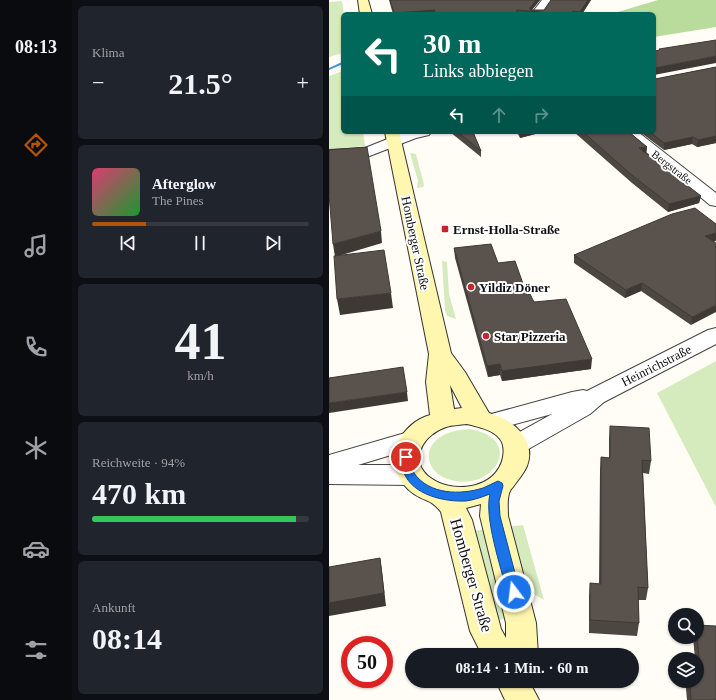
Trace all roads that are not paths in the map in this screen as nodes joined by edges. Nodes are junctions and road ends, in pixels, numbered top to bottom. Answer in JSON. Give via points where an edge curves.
{"nodes":[{"id":1,"x":363,"y":0,"type":"edge"},
{"id":2,"x":549,"y":0,"type":"edge"},
{"id":3,"x":366,"y":12,"type":"edge"},
{"id":4,"x":539,"y":12,"type":"edge"},
{"id":5,"x":412,"y":134,"type":"edge"},
{"id":6,"x":632,"y":134,"type":"edge"},
{"id":7,"x":393,"y":137,"type":"edge"},
{"id":8,"x":329,"y":155,"type":"edge"},
{"id":9,"x":716,"y":201,"type":"edge"},
{"id":10,"x":716,"y":335,"type":"edge"},
{"id":11,"x":440,"y":354,"type":"junction"},
{"id":12,"x":596,"y":396,"type":"junction"},
{"id":13,"x":443,"y":419,"type":"junction"},
{"id":14,"x":486,"y":420,"type":"junction"},
{"id":15,"x":412,"y":440,"type":"junction"},
{"id":16,"x":516,"y":445,"type":"junction"},
{"id":17,"x":329,"y":466,"type":"edge"},
{"id":18,"x":329,"y":474,"type":"edge"},
{"id":19,"x":410,"y":475,"type":"junction"},
{"id":20,"x":498,"y":486,"type":"junction"},
{"id":21,"x":445,"y":496,"type":"junction"},
{"id":22,"x":495,"y":648,"type":"edge"},
{"id":23,"x":522,"y":648,"type":"edge"},
{"id":24,"x":516,"y":688,"type":"edge"},
{"id":25,"x":522,"y":688,"type":"edge"},
{"id":26,"x":522,"y":700,"type":"edge"}],
"edges":[{"from":1,"to":3,"type":"main road"},
{"from":2,"to":4,"type":"street"},
{"from":5,"to":7,"type":"street"},
{"from":6,"to":9,"type":"street","name":"Bergstraße"},
{"from":7,"to":8,"type":"street","via":[[367,152]]},
{"from":7,"to":11,"type":"main road","name":"Homberger Straße"},
{"from":10,"to":12,"type":"street","name":"Heinrichstraße"},
{"from":11,"to":13,"type":"main road","name":"Homberger Straße","via":[[438,382]]},
{"from":11,"to":14,"type":"main road","name":"Homberger Straße"},
{"from":12,"to":14,"type":"street","name":"Heinrichstraße","via":[[572,400],[511,419]]},
{"from":12,"to":16,"type":"street","name":"Heinrichstraße","via":[[582,408]]},
{"from":13,"to":14,"type":"main road","via":[[461,416]]},
{"from":13,"to":15,"type":"main road","via":[[420,431]]},
{"from":14,"to":16,"type":"main road","via":[[507,432]]},
{"from":15,"to":17,"type":"street"},
{"from":15,"to":19,"type":"main road","via":[[407,448],[406,457]]},
{"from":16,"to":20,"type":"main road","via":[[514,467]]},
{"from":18,"to":19,"type":"street"},
{"from":19,"to":21,"type":"main road","via":[[430,491]]},
{"from":20,"to":21,"type":"main road","via":[[483,493]]},
{"from":20,"to":23,"type":"main road","via":[[494,516],[521,623]]},
{"from":21,"to":22,"type":"main road","name":"Homberger Straße","via":[[458,520],[486,630]]},
{"from":24,"to":26,"type":"main road"},
{"from":25,"to":26,"type":"main road"}]}
